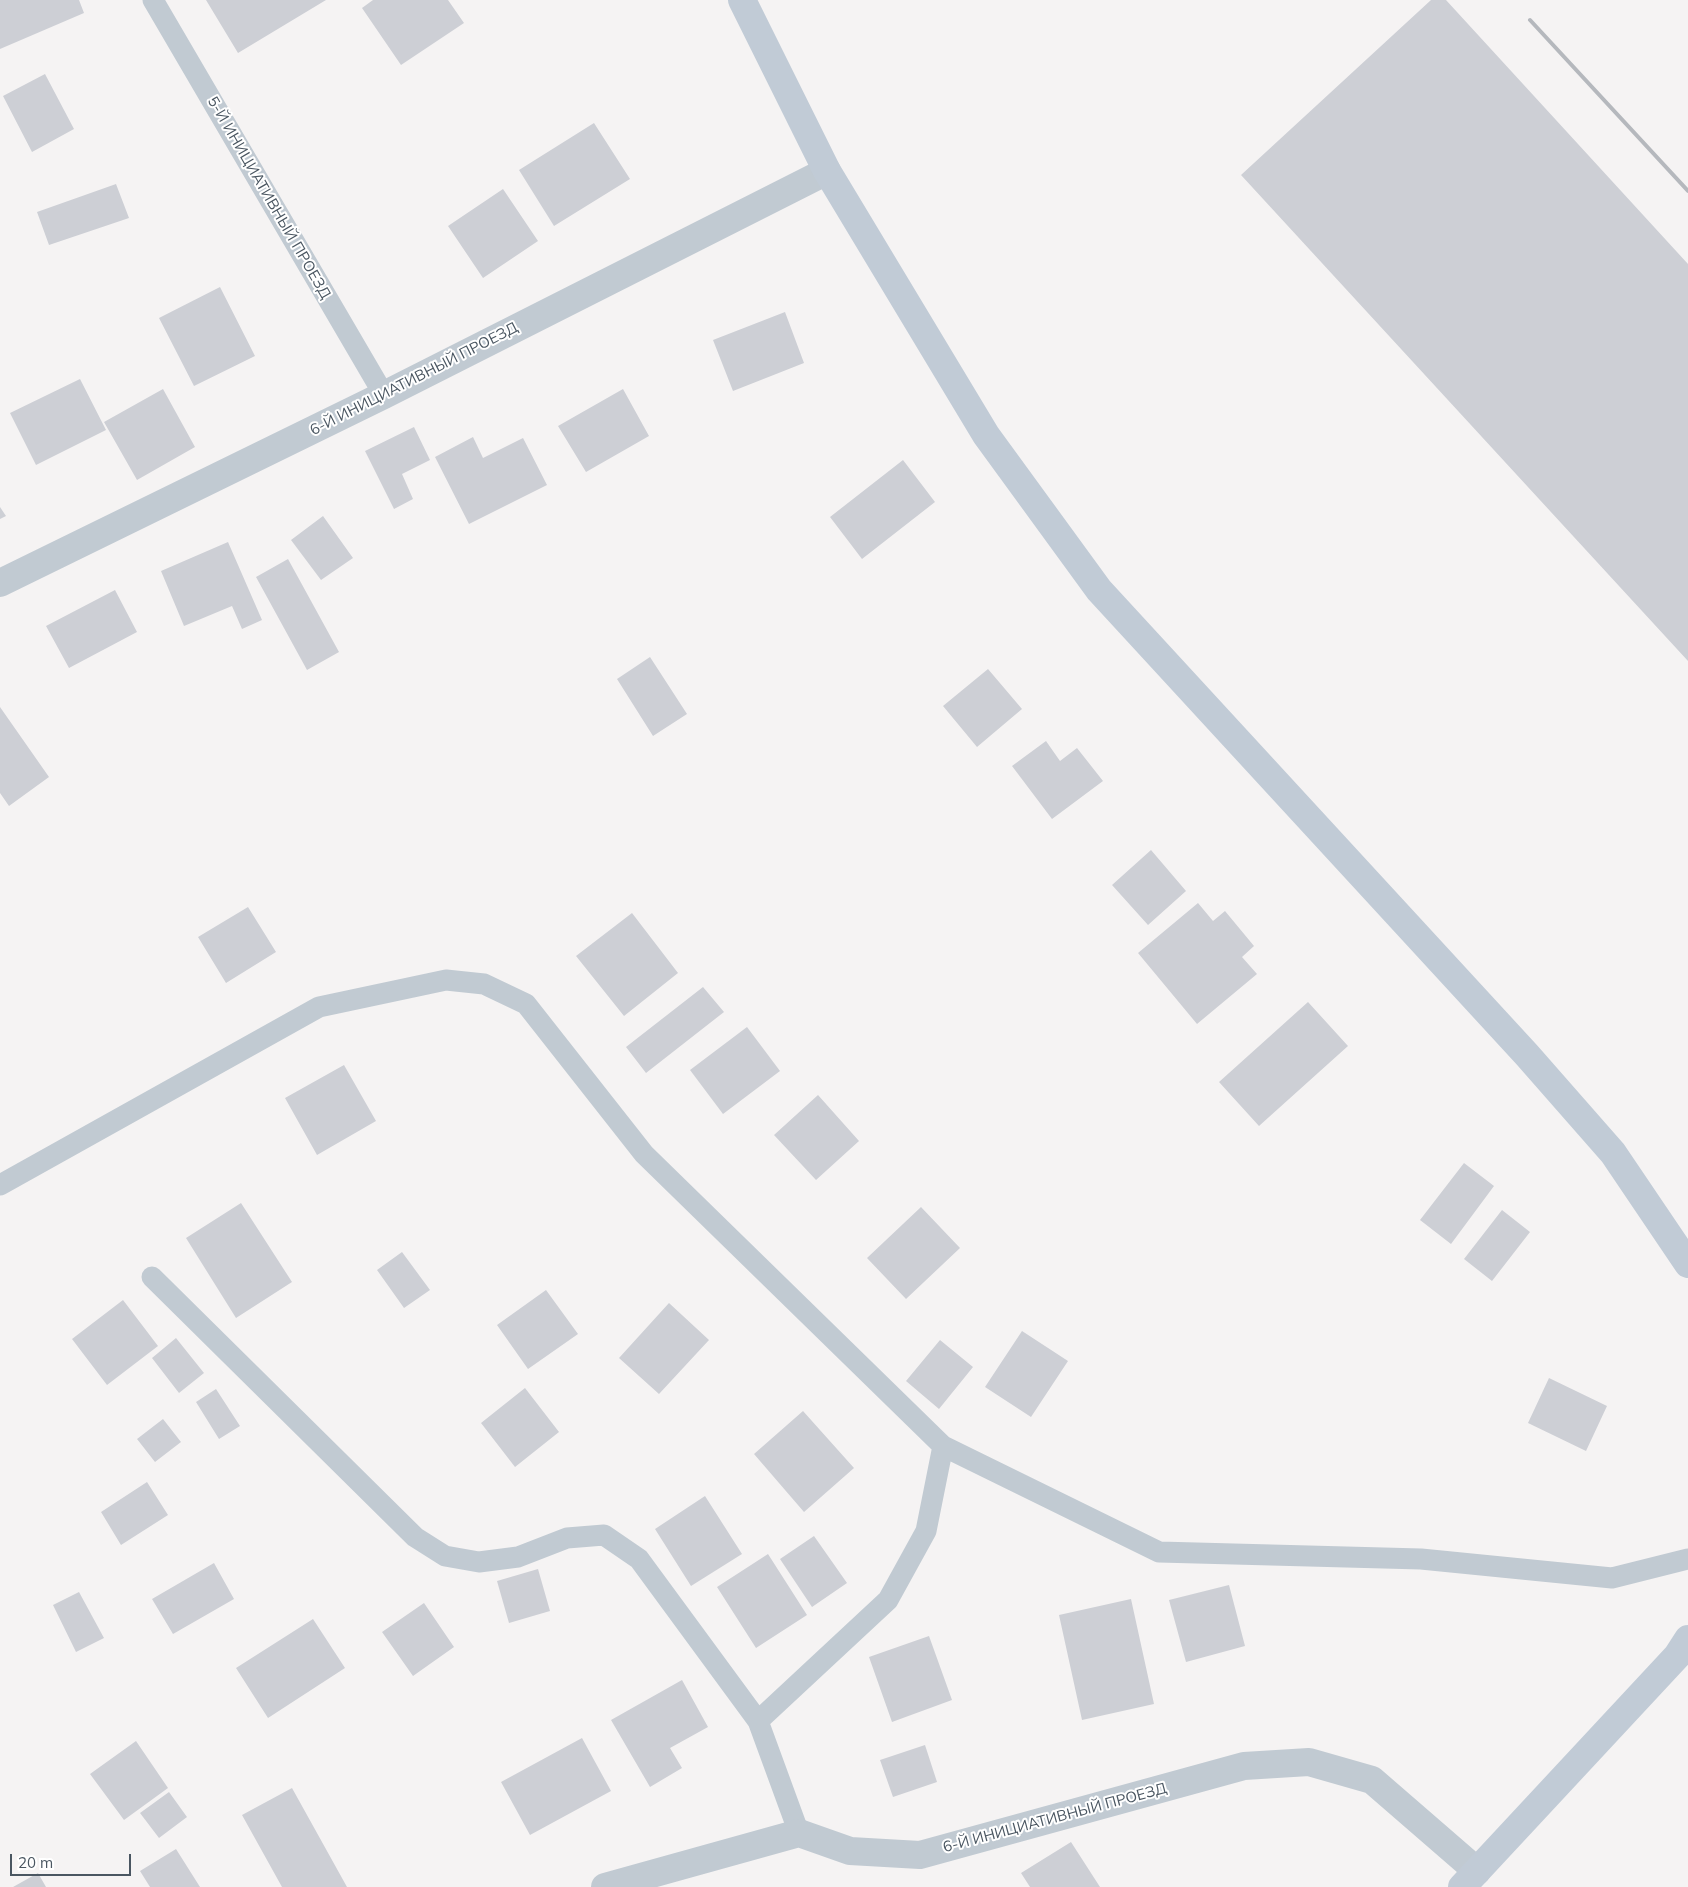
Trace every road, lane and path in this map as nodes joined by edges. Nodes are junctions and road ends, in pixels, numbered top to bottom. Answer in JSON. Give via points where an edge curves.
{"nodes":[{"id":1,"x":153,"y":0,"type":"edge"},
{"id":2,"x":742,"y":0,"type":"edge"},
{"id":3,"x":826,"y":171,"type":"junction"},
{"id":4,"x":384,"y":395,"type":"junction"},
{"id":5,"x":0,"y":583,"type":"edge"},
{"id":6,"x":0,"y":1185,"type":"edge"},
{"id":7,"x":1688,"y":1264,"type":"edge"},
{"id":8,"x":152,"y":1277,"type":"dead end"},
{"id":9,"x":944,"y":1446,"type":"junction"},
{"id":10,"x":1688,"y":1559,"type":"edge"},
{"id":11,"x":1688,"y":1639,"type":"edge"},
{"id":12,"x":758,"y":1721,"type":"junction"},
{"id":13,"x":799,"y":1833,"type":"junction"},
{"id":14,"x":1470,"y":1879,"type":"edge"},
{"id":15,"x":605,"y":1887,"type":"edge"}],
"edges":[{"from":1,"to":4,"type":"lane","name":"5-Й ИНИЦИАТИВНЫЙ ПРОЕЗД"},
{"from":2,"to":3,"type":"street"},
{"from":3,"to":4,"type":"street","name":"6-Й ИНИЦИАТИВНЫЙ ПРОЕЗД"},
{"from":3,"to":7,"type":"street","via":[[986,435],[1099,590],[1540,1069],[1613,1153]]},
{"from":4,"to":5,"type":"street","name":"6-Й ИНИЦИАТИВНЫЙ ПРОЕЗД"},
{"from":6,"to":9,"type":"lane","via":[[319,1007],[446,980],[484,984],[526,1004],[644,1154]]},
{"from":8,"to":12,"type":"lane","via":[[415,1537],[445,1556],[479,1562],[518,1556],[567,1538],[604,1535],[639,1559]]},
{"from":9,"to":10,"type":"lane","via":[[1159,1552],[1421,1558],[1612,1578]]},
{"from":9,"to":12,"type":"lane","via":[[926,1531],[888,1600]]},
{"from":11,"to":14,"type":"street","via":[[1677,1656]]},
{"from":12,"to":13,"type":"lane"},
{"from":13,"to":14,"type":"street","name":"6-Й ИНИЦИАТИВНЫЙ ПРОЕЗД","via":[[850,1851],[920,1855],[1244,1766],[1309,1762],[1372,1780]]},
{"from":13,"to":15,"type":"street"}]}
